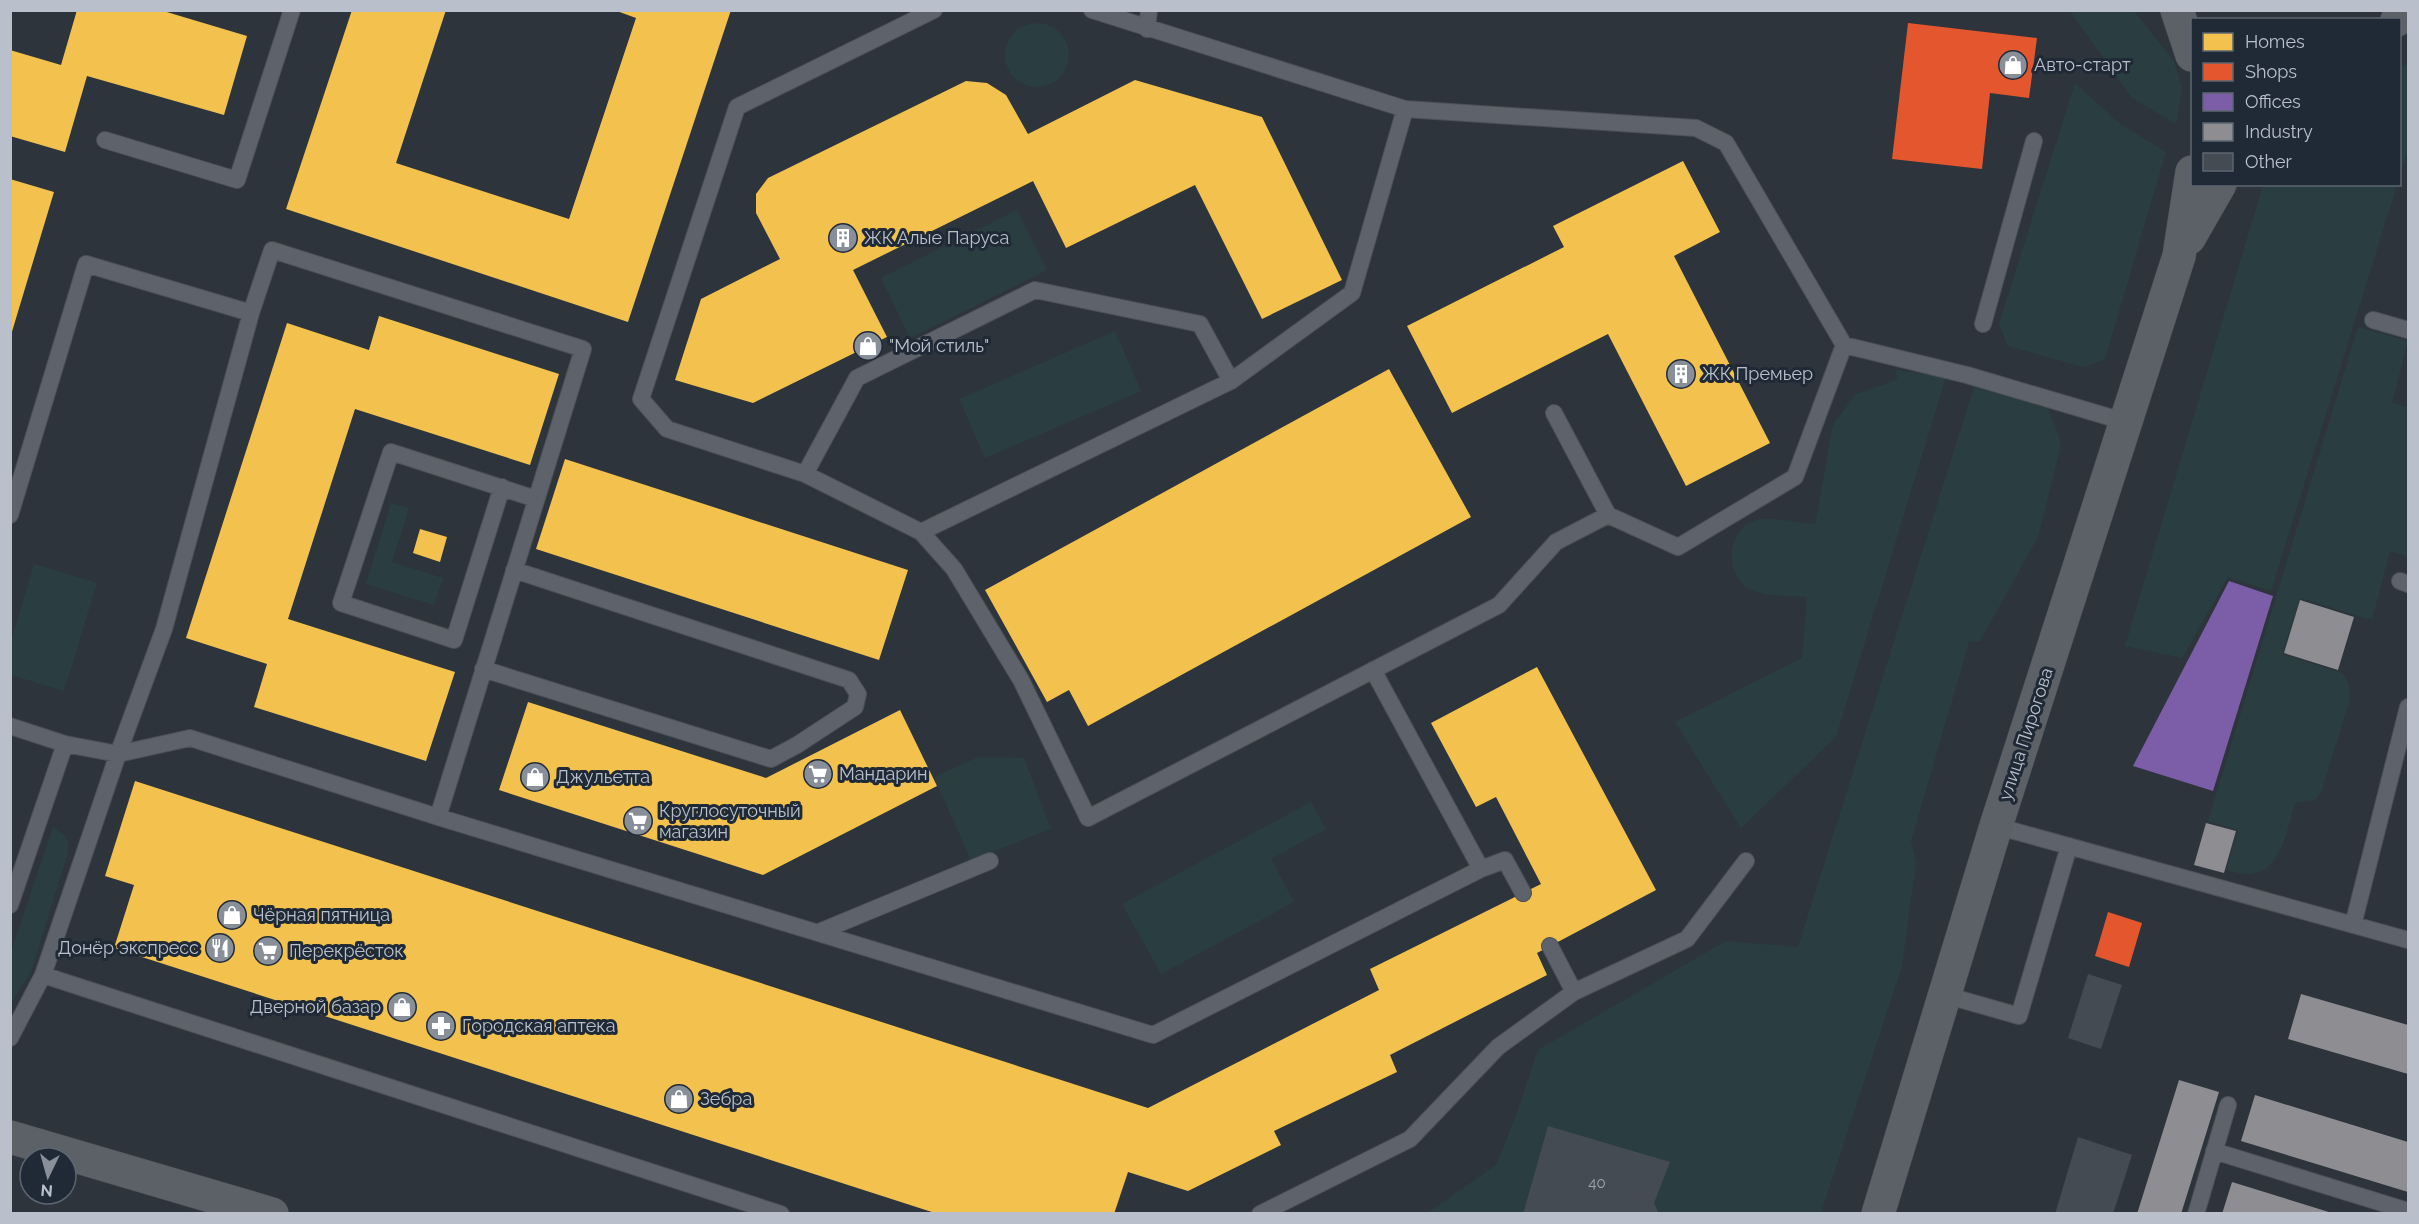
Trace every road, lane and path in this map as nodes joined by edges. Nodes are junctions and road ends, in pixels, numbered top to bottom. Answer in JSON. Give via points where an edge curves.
{"nodes":[{"id":1,"x":292,"y":10,"type":"edge"},
{"id":2,"x":934,"y":10,"type":"edge"},
{"id":3,"x":1092,"y":10,"type":"edge"},
{"id":4,"x":1149,"y":10,"type":"edge"},
{"id":5,"x":2177,"y":10,"type":"edge"},
{"id":6,"x":1147,"y":29,"type":"junction"},
{"id":7,"x":2191,"y":49,"type":"edge"},
{"id":8,"x":1405,"y":109,"type":"junction"},
{"id":9,"x":105,"y":140,"type":"dead end"},
{"id":10,"x":2034,"y":141,"type":"dead end"},
{"id":11,"x":2191,"y":184,"type":"edge"},
{"id":12,"x":2219,"y":186,"type":"edge"},
{"id":13,"x":2179,"y":256,"type":"junction"},
{"id":14,"x":251,"y":313,"type":"junction"},
{"id":15,"x":2373,"y":320,"type":"dead end"},
{"id":16,"x":1983,"y":324,"type":"dead end"},
{"id":17,"x":2409,"y":330,"type":"edge"},
{"id":18,"x":1844,"y":345,"type":"junction"},
{"id":19,"x":1231,"y":381,"type":"junction"},
{"id":20,"x":1554,"y":414,"type":"dead end"},
{"id":21,"x":2126,"y":422,"type":"junction"},
{"id":22,"x":805,"y":474,"type":"junction"},
{"id":23,"x":502,"y":487,"type":"junction"},
{"id":24,"x":536,"y":499,"type":"junction"},
{"id":25,"x":10,"y":515,"type":"edge"},
{"id":26,"x":1608,"y":515,"type":"junction"},
{"id":27,"x":921,"y":532,"type":"junction"},
{"id":28,"x":514,"y":570,"type":"junction"},
{"id":29,"x":483,"y":669,"type":"junction"},
{"id":30,"x":1373,"y":669,"type":"junction"},
{"id":31,"x":2409,"y":707,"type":"edge"},
{"id":32,"x":10,"y":726,"type":"edge"},
{"id":33,"x":65,"y":744,"type":"junction"},
{"id":34,"x":117,"y":754,"type":"junction"},
{"id":35,"x":438,"y":817,"type":"junction"},
{"id":36,"x":1996,"y":826,"type":"junction"},
{"id":37,"x":2069,"y":846,"type":"junction"},
{"id":38,"x":990,"y":861,"type":"dead end"},
{"id":39,"x":1746,"y":861,"type":"dead end"},
{"id":40,"x":1481,"y":869,"type":"junction"},
{"id":41,"x":1522,"y":893,"type":"dead end"},
{"id":42,"x":10,"y":905,"type":"edge"},
{"id":43,"x":2353,"y":925,"type":"junction"},
{"id":44,"x":819,"y":932,"type":"junction"},
{"id":45,"x":2409,"y":940,"type":"edge"},
{"id":46,"x":1550,"y":946,"type":"dead end"},
{"id":47,"x":43,"y":975,"type":"junction"},
{"id":48,"x":1574,"y":992,"type":"junction"},
{"id":49,"x":1945,"y":994,"type":"junction"},
{"id":50,"x":10,"y":1038,"type":"edge"},
{"id":51,"x":2228,"y":1105,"type":"dead end"},
{"id":52,"x":10,"y":1137,"type":"edge"},
{"id":53,"x":2214,"y":1150,"type":"junction"},
{"id":54,"x":2409,"y":1211,"type":"edge"},
{"id":55,"x":272,"y":1214,"type":"edge"},
{"id":56,"x":781,"y":1214,"type":"edge"},
{"id":57,"x":1260,"y":1214,"type":"edge"},
{"id":58,"x":1878,"y":1214,"type":"edge"},
{"id":59,"x":2196,"y":1214,"type":"edge"}],
"edges":[{"from":1,"to":9,"type":"lane","via":[[237,180]]},
{"from":2,"to":22,"type":"lane","via":[[737,107],[641,399],[667,429]]},
{"from":3,"to":6,"type":"lane"},
{"from":4,"to":6,"type":"lane"},
{"from":5,"to":7,"type":"main road"},
{"from":6,"to":8,"type":"lane"},
{"from":8,"to":18,"type":"lane","via":[[1696,128],[1726,143]]},
{"from":8,"to":19,"type":"lane","via":[[1352,293]]},
{"from":10,"to":16,"type":"lane"},
{"from":11,"to":13,"type":"main road","name":"улица Пирогова"},
{"from":12,"to":13,"type":"main road","name":"улица Пирогова"},
{"from":13,"to":21,"type":"main road","name":"улица Пирогова"},
{"from":14,"to":24,"type":"lane","via":[[272,250],[583,349]]},
{"from":14,"to":25,"type":"lane","via":[[86,264]]},
{"from":14,"to":34,"type":"lane","via":[[164,629]]},
{"from":15,"to":17,"type":"lane"},
{"from":18,"to":21,"type":"lane","via":[[1967,375]]},
{"from":18,"to":26,"type":"lane","via":[[1795,477],[1678,547]]},
{"from":19,"to":22,"type":"lane","via":[[1200,324],[1035,290],[857,378]]},
{"from":19,"to":27,"type":"lane"},
{"from":20,"to":26,"type":"lane"},
{"from":21,"to":36,"type":"main road","name":"улица Пирогова"},
{"from":22,"to":27,"type":"lane"},
{"from":23,"to":23,"type":"lane","via":[[391,452],[341,603],[454,640]]},
{"from":23,"to":24,"type":"lane"},
{"from":24,"to":28,"type":"lane"},
{"from":26,"to":30,"type":"lane","via":[[1556,542],[1499,605]]},
{"from":27,"to":30,"type":"lane","via":[[954,568],[1021,680],[1088,818]]},
{"from":28,"to":29,"type":"lane"},
{"from":28,"to":29,"type":"lane","via":[[849,680],[858,694],[855,707],[771,759]]},
{"from":29,"to":35,"type":"lane"},
{"from":30,"to":40,"type":"lane"},
{"from":31,"to":43,"type":"lane"},
{"from":32,"to":33,"type":"lane"},
{"from":33,"to":34,"type":"lane"},
{"from":33,"to":42,"type":"lane"},
{"from":34,"to":35,"type":"lane","via":[[190,738]]},
{"from":34,"to":47,"type":"lane"},
{"from":35,"to":44,"type":"lane"},
{"from":36,"to":37,"type":"lane"},
{"from":36,"to":49,"type":"main road","name":"улица Пирогова"},
{"from":37,"to":43,"type":"lane"},
{"from":37,"to":49,"type":"lane","via":[[2019,1016]]},
{"from":38,"to":44,"type":"lane"},
{"from":39,"to":48,"type":"lane","via":[[1687,939]]},
{"from":40,"to":41,"type":"lane","via":[[1505,860]]},
{"from":40,"to":44,"type":"lane","via":[[1153,1035]]},
{"from":43,"to":45,"type":"lane"},
{"from":46,"to":48,"type":"lane"},
{"from":47,"to":50,"type":"lane"},
{"from":47,"to":56,"type":"lane"},
{"from":48,"to":57,"type":"lane","via":[[1498,1047],[1410,1139]]},
{"from":49,"to":58,"type":"main road","name":"улица Пирогова"},
{"from":51,"to":53,"type":"lane"},
{"from":52,"to":55,"type":"main road"},
{"from":53,"to":54,"type":"lane"},
{"from":53,"to":59,"type":"lane"}]}
